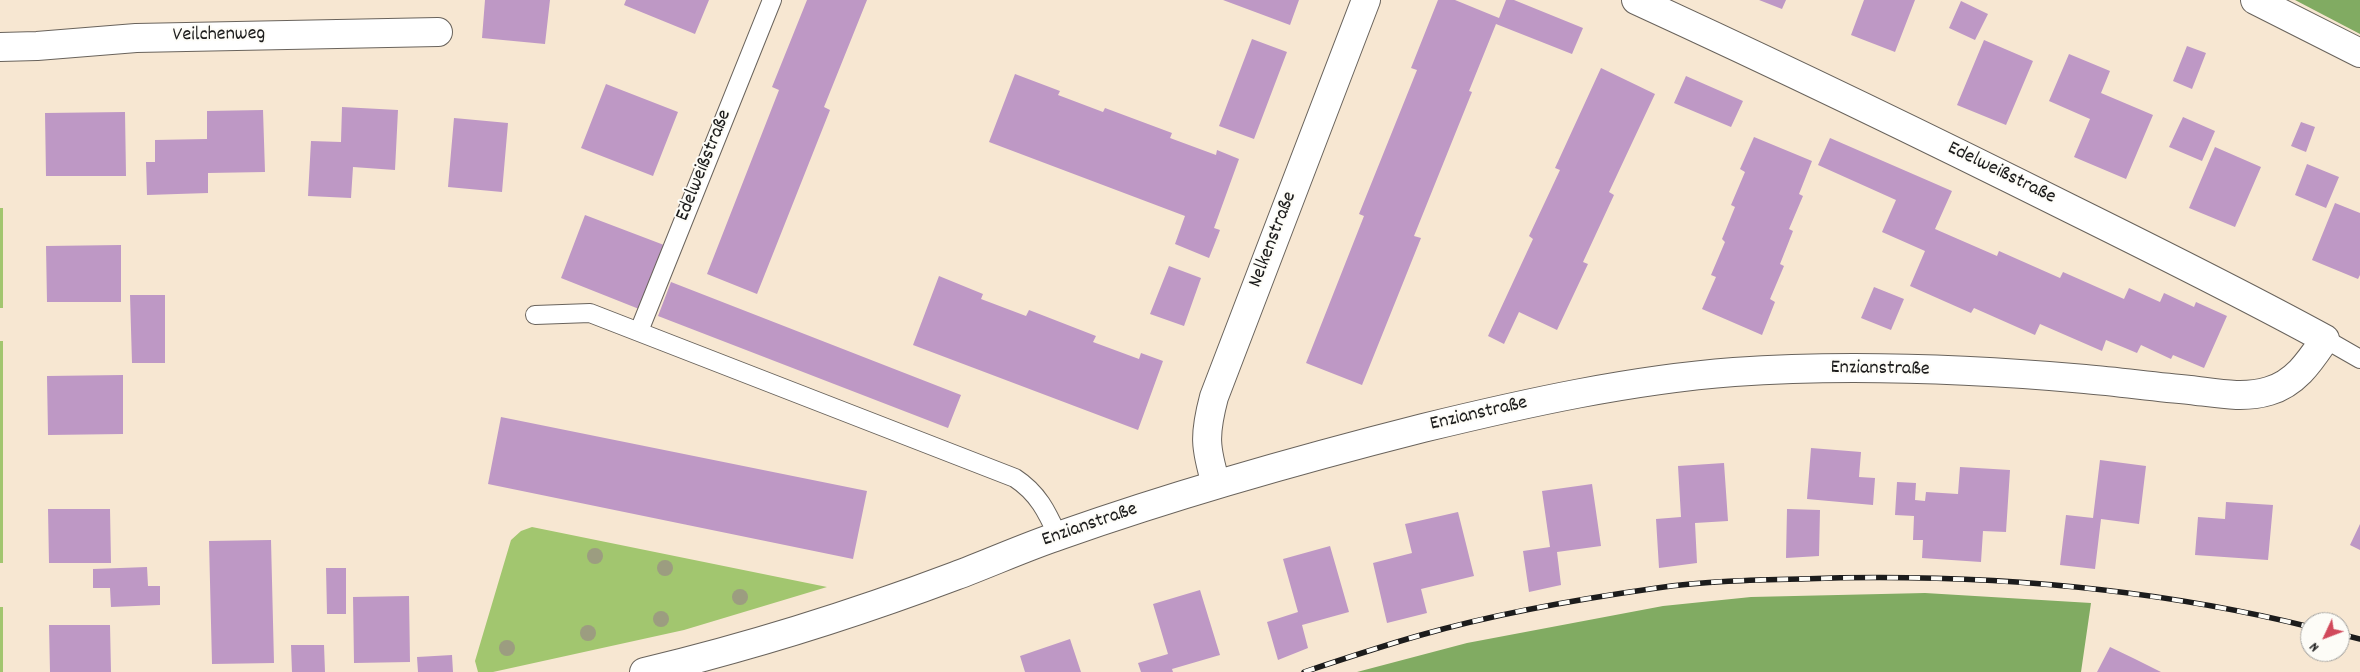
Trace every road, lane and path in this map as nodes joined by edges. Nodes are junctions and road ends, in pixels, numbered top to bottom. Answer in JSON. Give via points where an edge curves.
{"nodes":[{"id":1,"x":772,"y":0,"type":"edge"},
{"id":2,"x":1366,"y":0,"type":"edge"},
{"id":3,"x":1636,"y":0,"type":"edge"},
{"id":4,"x":2255,"y":0,"type":"edge"},
{"id":5,"x":438,"y":32,"type":"dead end"},
{"id":6,"x":0,"y":46,"type":"edge"},
{"id":7,"x":2360,"y":53,"type":"edge"},
{"id":8,"x":534,"y":315,"type":"dead end"},
{"id":9,"x":639,"y":331,"type":"junction"},
{"id":10,"x":2325,"y":339,"type":"junction"},
{"id":11,"x":2360,"y":359,"type":"edge"},
{"id":12,"x":1216,"y":484,"type":"junction"},
{"id":13,"x":1058,"y":536,"type":"junction"},
{"id":14,"x":644,"y":672,"type":"edge"}],
"edges":[{"from":1,"to":9,"type":"lane","name":"Edelweißstraße"},
{"from":2,"to":12,"type":"street","name":"Nelkenstraße","via":[[1214,397],[1206,427],[1206,451]]},
{"from":3,"to":10,"type":"street","name":"Edelweißstraße","via":[[1950,149]]},
{"from":4,"to":7,"type":"street"},
{"from":5,"to":6,"type":"street","name":"Veilchenweg","via":[[136,38]]},
{"from":8,"to":9,"type":"lane","via":[[590,312]]},
{"from":9,"to":13,"type":"lane","via":[[1016,478],[1030,488],[1043,504]]},
{"from":10,"to":11,"type":"lane","name":"Edelweißstraße"},
{"from":10,"to":12,"type":"street","name":"Enzianstraße","via":[[2309,364],[2293,380],[2270,391],[2242,396],[2082,379],[1921,370],[1832,368],[1734,372],[1640,382],[1480,414]]},
{"from":12,"to":13,"type":"street","name":"Enzianstraße"},
{"from":13,"to":14,"type":"street","name":"Enzianstraße","via":[[952,578],[833,618]]}]}
